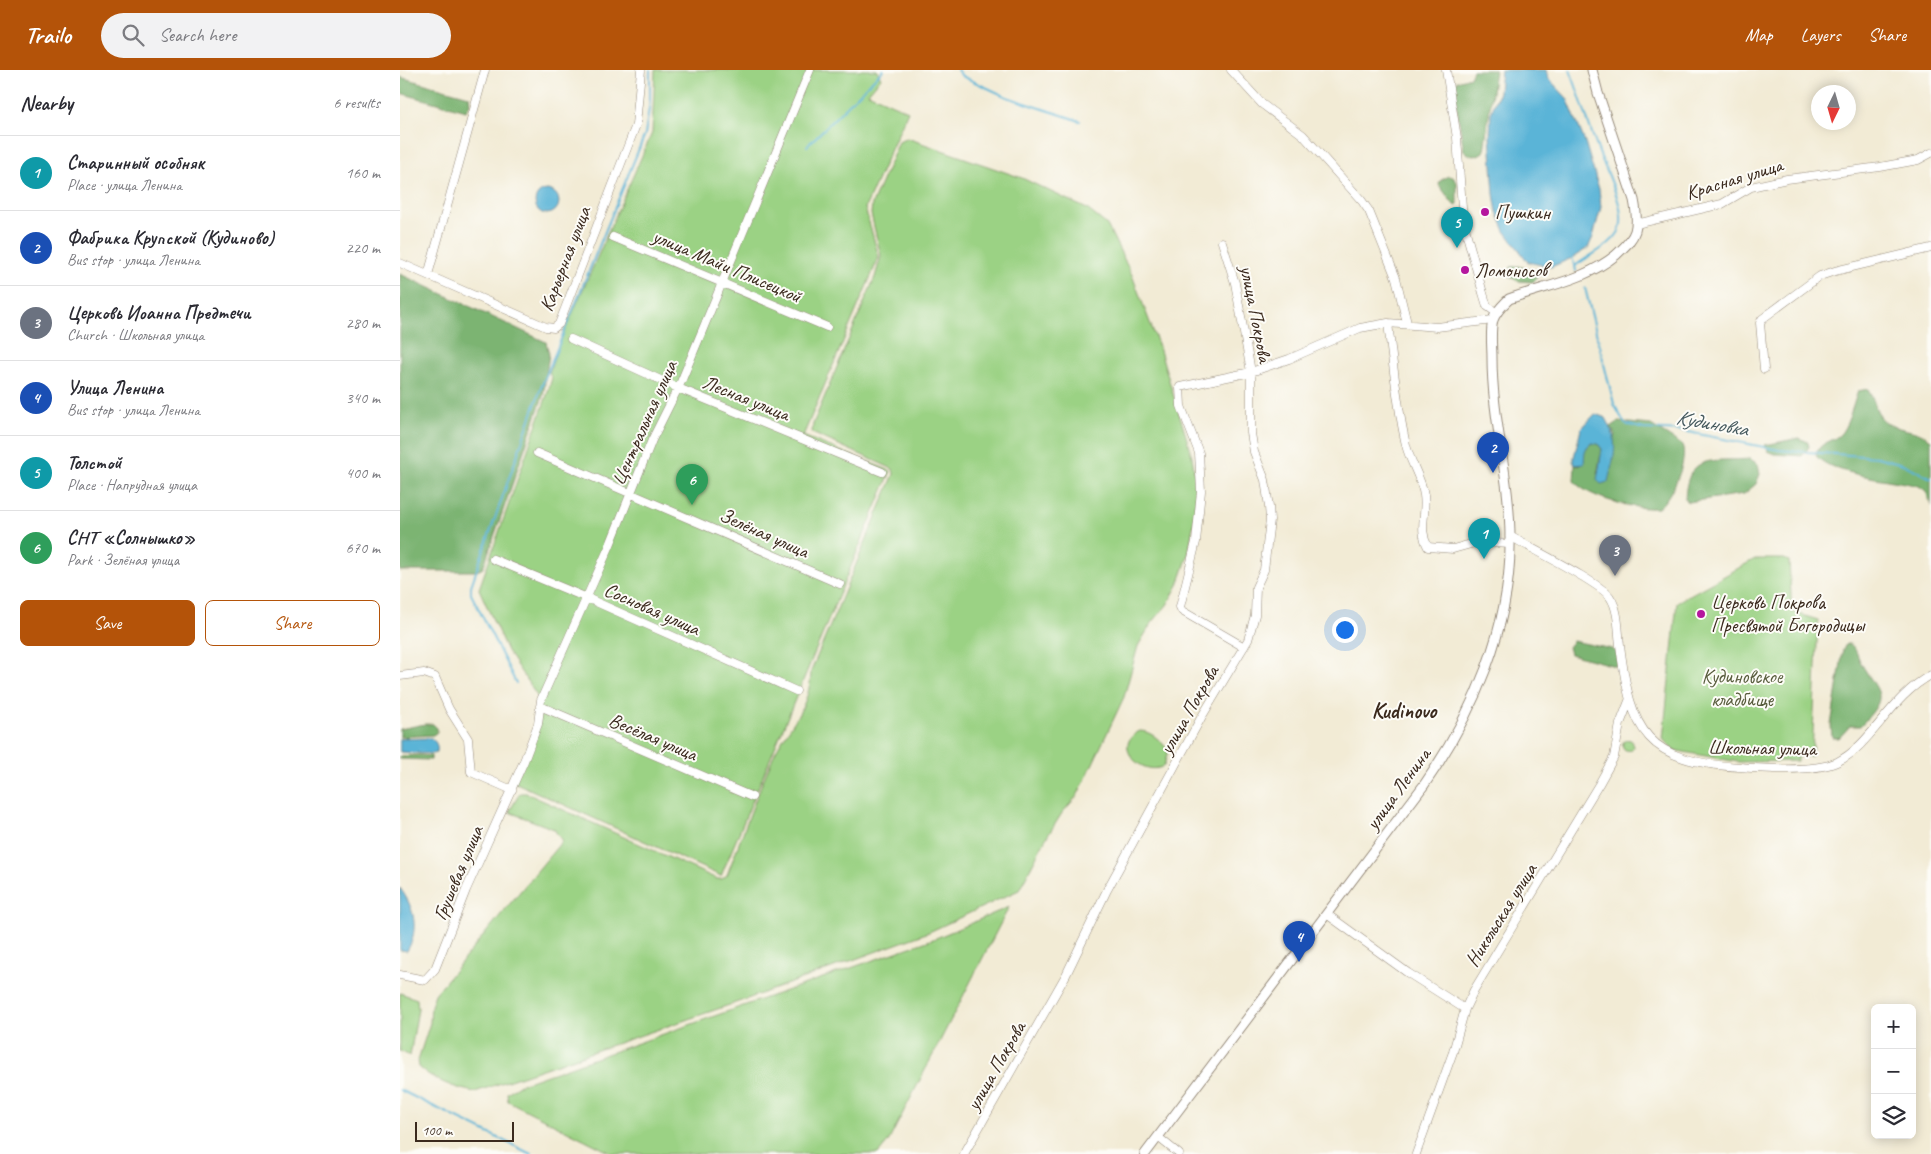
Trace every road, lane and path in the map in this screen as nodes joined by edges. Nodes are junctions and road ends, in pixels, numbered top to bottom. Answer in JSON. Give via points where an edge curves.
{"nodes":[{"id":1,"x":485,"y":70,"type":"edge"},
{"id":2,"x":641,"y":70,"type":"edge"},
{"id":3,"x":810,"y":70,"type":"edge"},
{"id":4,"x":1231,"y":70,"type":"edge"},
{"id":5,"x":1446,"y":70,"type":"edge"},
{"id":6,"x":1592,"y":70,"type":"edge"},
{"id":7,"x":1931,"y":153,"type":"edge"},
{"id":8,"x":1636,"y":224,"type":"junction"},
{"id":9,"x":613,"y":237,"type":"dead end"},
{"id":10,"x":1222,"y":242,"type":"dead end"},
{"id":11,"x":1931,"y":248,"type":"edge"},
{"id":12,"x":400,"y":263,"type":"edge"},
{"id":13,"x":428,"y":275,"type":"junction"},
{"id":14,"x":721,"y":280,"type":"junction"},
{"id":15,"x":1495,"y":316,"type":"junction"},
{"id":16,"x":1388,"y":323,"type":"junction"},
{"id":17,"x":1407,"y":323,"type":"junction"},
{"id":18,"x":827,"y":327,"type":"dead end"},
{"id":19,"x":571,"y":340,"type":"dead end"},
{"id":20,"x":1764,"y":369,"type":"dead end"},
{"id":21,"x":1251,"y":372,"type":"junction"},
{"id":22,"x":678,"y":388,"type":"junction"},
{"id":23,"x":537,"y":453,"type":"dead end"},
{"id":24,"x":882,"y":472,"type":"dead end"},
{"id":25,"x":630,"y":492,"type":"junction"},
{"id":26,"x":1510,"y":540,"type":"junction"},
{"id":27,"x":493,"y":559,"type":"dead end"},
{"id":28,"x":840,"y":584,"type":"dead end"},
{"id":29,"x":587,"y":598,"type":"junction"},
{"id":30,"x":1244,"y":647,"type":"junction"},
{"id":31,"x":400,"y":676,"type":"edge"},
{"id":32,"x":1931,"y":676,"type":"edge"},
{"id":33,"x":796,"y":691,"type":"dead end"},
{"id":34,"x":1629,"y":701,"type":"junction"},
{"id":35,"x":540,"y":706,"type":"junction"},
{"id":36,"x":512,"y":790,"type":"junction"},
{"id":37,"x":752,"y":797,"type":"dead end"},
{"id":38,"x":1328,"y":915,"type":"junction"},
{"id":39,"x":400,"y":975,"type":"edge"},
{"id":40,"x":1465,"y":1009,"type":"junction"},
{"id":41,"x":1158,"y":1137,"type":"junction"},
{"id":42,"x":964,"y":1154,"type":"edge"},
{"id":43,"x":1145,"y":1154,"type":"edge"},
{"id":44,"x":1179,"y":1154,"type":"edge"},
{"id":45,"x":1416,"y":1154,"type":"edge"}],
"edges":[{"from":1,"to":13,"type":"street"},
{"from":2,"to":13,"type":"street","name":"Карьерная улица","via":[[636,125],[559,324],[554,328],[546,327]]},
{"from":3,"to":14,"type":"street","name":"Центральная улица"},
{"from":4,"to":17,"type":"street","via":[[1262,104],[1303,135],[1369,211],[1396,278]]},
{"from":5,"to":15,"type":"street","via":[[1457,138],[1463,222],[1482,293]]},
{"from":6,"to":8,"type":"main road","via":[[1634,200]]},
{"from":7,"to":8,"type":"street","name":"Красная улица","via":[[1918,160],[1880,167],[1787,178],[1751,188],[1722,204]]},
{"from":8,"to":15,"type":"main road","via":[[1630,240],[1606,263],[1568,282],[1509,299]]},
{"from":9,"to":14,"type":"street","name":"улица Майи Плисецкой"},
{"from":10,"to":21,"type":"street","name":"улица Покрова","via":[[1235,283]]},
{"from":11,"to":20,"type":"street","via":[[1820,276],[1762,319]]},
{"from":12,"to":13,"type":"street","name":"Карьерная улица"},
{"from":14,"to":18,"type":"street","name":"улица Майи Плисецкой"},
{"from":14,"to":22,"type":"street","name":"Центральная улица"},
{"from":15,"to":17,"type":"street","via":[[1437,327]]},
{"from":15,"to":26,"type":"main road","name":"улица Ленина","via":[[1493,387]]},
{"from":16,"to":17,"type":"street"},
{"from":16,"to":21,"type":"street","via":[[1360,328]]},
{"from":16,"to":26,"type":"street","via":[[1406,446],[1424,498],[1422,519],[1428,547],[1453,549],[1478,542]]},
{"from":19,"to":22,"type":"street","name":"Лесная улица"},
{"from":21,"to":30,"type":"street","name":"улица Покрова","via":[[1251,433],[1254,452],[1265,480],[1270,520],[1264,570],[1256,587],[1255,615]]},
{"from":21,"to":30,"type":"street","via":[[1180,387],[1181,406],[1199,453],[1201,491],[1196,542],[1180,607]]},
{"from":22,"to":24,"type":"street","name":"Лесная улица"},
{"from":22,"to":25,"type":"street","name":"Центральная улица"},
{"from":23,"to":25,"type":"street","name":"Зелёная улица"},
{"from":25,"to":28,"type":"street","name":"Зелёная улица"},
{"from":25,"to":29,"type":"street","name":"Центральная улица"},
{"from":26,"to":34,"type":"street","name":"Школьная улица","via":[[1608,594],[1616,613]]},
{"from":26,"to":38,"type":"main road","name":"улица Ленина","via":[[1507,586],[1497,631],[1472,702],[1442,759]]},
{"from":27,"to":29,"type":"street","name":"Сосновая улица"},
{"from":29,"to":33,"type":"street","name":"Сосновая улица"},
{"from":29,"to":35,"type":"street","name":"Центральная улица"},
{"from":30,"to":42,"type":"street","name":"улица Покрова","via":[[1201,718],[1107,890],[1066,975]]},
{"from":31,"to":36,"type":"street","via":[[424,673],[435,677],[449,709],[468,739],[471,772]]},
{"from":32,"to":34,"type":"street","name":"Школьная улица","via":[[1896,701],[1846,758],[1823,766],[1747,768],[1682,759],[1656,746]]},
{"from":34,"to":40,"type":"street","name":"Никольская улица","via":[[1620,724],[1614,757]]},
{"from":35,"to":36,"type":"street","name":"Центральная улица","via":[[538,724]]},
{"from":35,"to":37,"type":"street","name":"Весёлая улица"},
{"from":36,"to":39,"type":"street","name":"Грушевая улица","via":[[466,890],[435,969],[425,980]]},
{"from":38,"to":40,"type":"street","via":[[1408,973]]},
{"from":38,"to":41,"type":"main road","name":"улица Ленина"},
{"from":40,"to":45,"type":"street","name":"Никольская улица"},
{"from":41,"to":43,"type":"main road","name":"улица Ленина"},
{"from":41,"to":44,"type":"street"}]}
